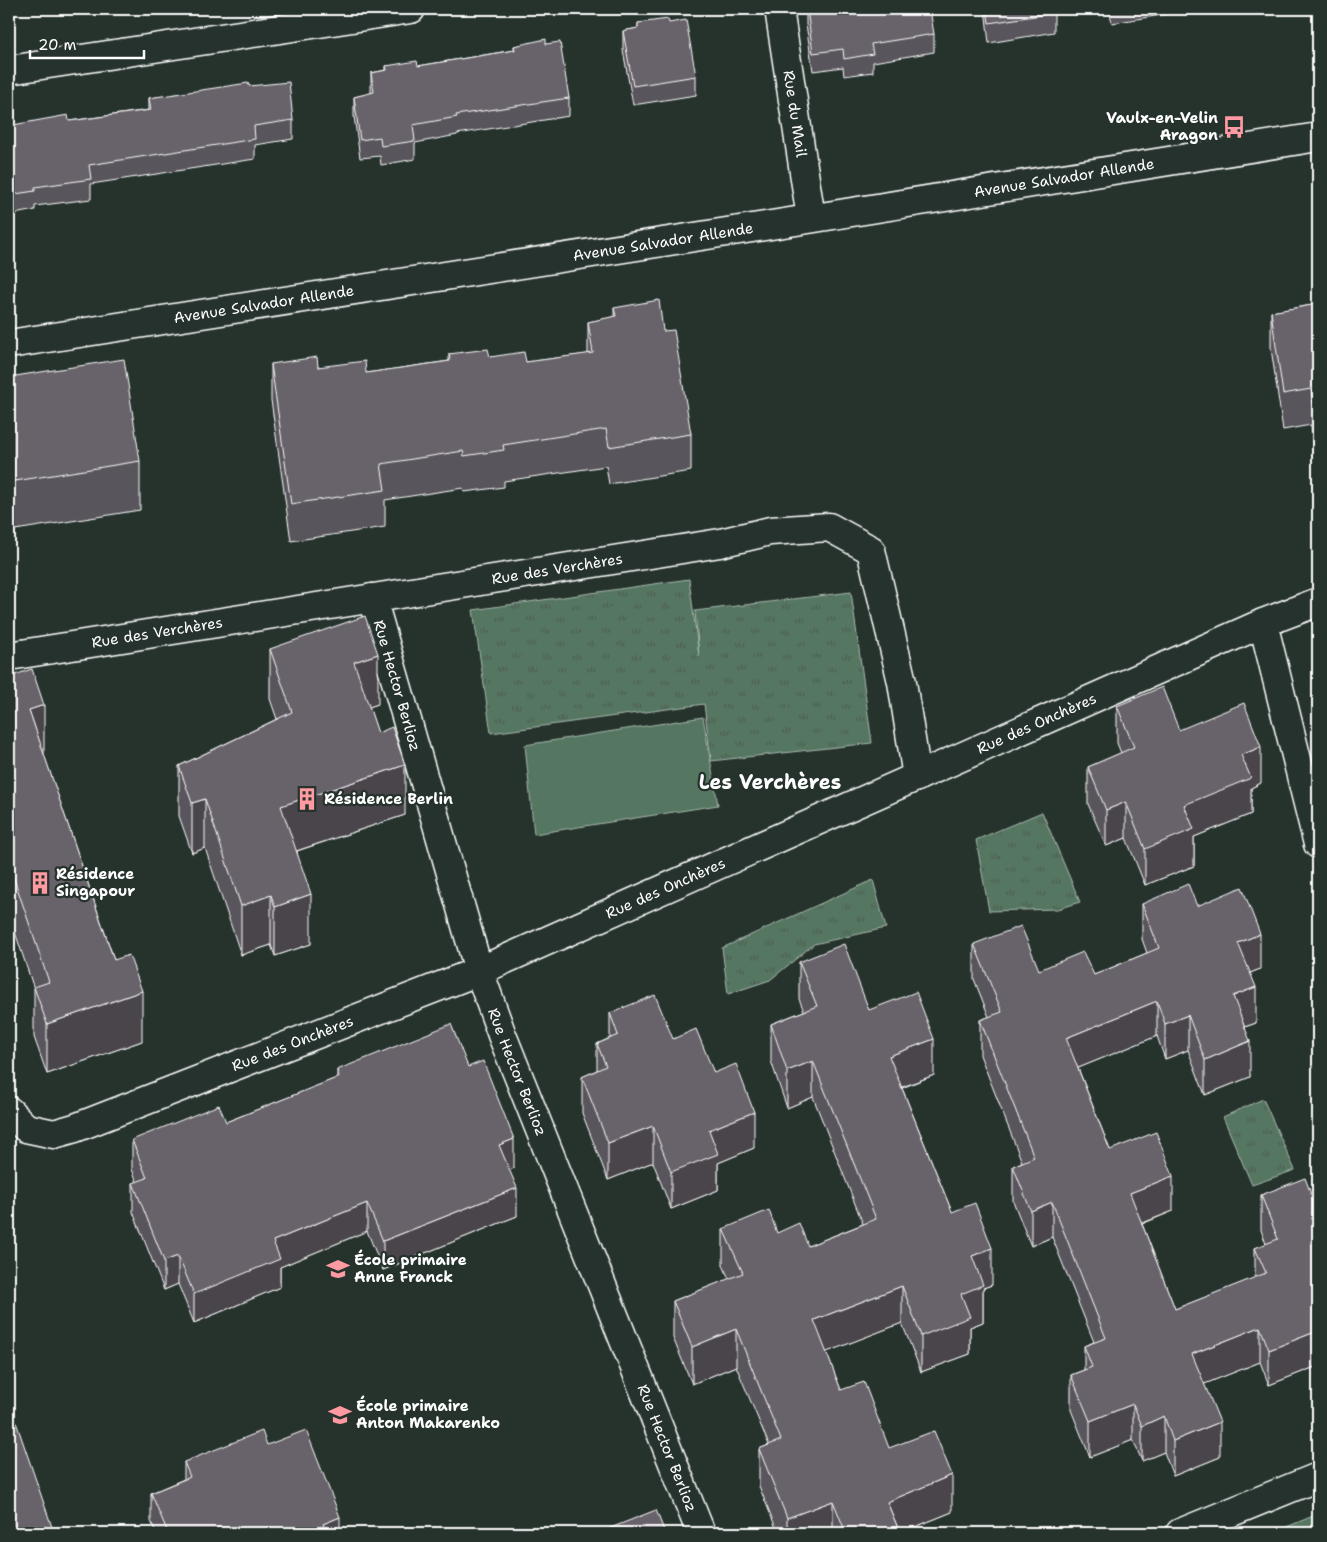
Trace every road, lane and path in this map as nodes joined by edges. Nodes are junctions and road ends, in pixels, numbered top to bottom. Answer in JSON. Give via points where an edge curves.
{"nodes":[{"id":1,"x":411,"y":9,"type":"edge"},
{"id":2,"x":779,"y":9,"type":"edge"},
{"id":3,"x":326,"y":15,"type":"edge"},
{"id":4,"x":9,"y":70,"type":"edge"},
{"id":5,"x":1318,"y":137,"type":"edge"},
{"id":6,"x":811,"y":218,"type":"junction"},
{"id":7,"x":9,"y":344,"type":"edge"},
{"id":8,"x":372,"y":598,"type":"junction"},
{"id":9,"x":1318,"y":602,"type":"edge"},
{"id":10,"x":1264,"y":623,"type":"junction"},
{"id":11,"x":9,"y":656,"type":"edge"},
{"id":12,"x":918,"y":776,"type":"junction"},
{"id":13,"x":1318,"y":844,"type":"edge"},
{"id":14,"x":478,"y":971,"type":"junction"},
{"id":15,"x":9,"y":1110,"type":"edge"},
{"id":16,"x":1318,"y":1477,"type":"edge"},
{"id":17,"x":702,"y":1533,"type":"edge"},
{"id":18,"x":1180,"y":1533,"type":"edge"}],
"edges":[{"from":1,"to":3,"type":"street"},
{"from":2,"to":6,"type":"street","name":"Rue du Mail"},
{"from":3,"to":4,"type":"street"},
{"from":5,"to":6,"type":"street","name":"Avenue Salvador Allende"},
{"from":6,"to":7,"type":"street","name":"Avenue Salvador Allende"},
{"from":8,"to":11,"type":"street","name":"Rue des Verchères"},
{"from":8,"to":12,"type":"street","name":"Rue des Verchères","via":[[720,543],[770,531],[829,527],[871,550],[902,682]]},
{"from":8,"to":14,"type":"street","name":"Rue Hector Berlioz"},
{"from":9,"to":10,"type":"street","name":"Rue des Onchères"},
{"from":10,"to":12,"type":"street","name":"Rue des Onchères"},
{"from":10,"to":13,"type":"street"},
{"from":12,"to":14,"type":"street","name":"Rue des Onchères"},
{"from":14,"to":15,"type":"street","name":"Rue des Onchères","via":[[75,1128],[54,1134],[26,1128]]},
{"from":14,"to":17,"type":"street","name":"Rue Hector Berlioz"},
{"from":16,"to":18,"type":"street"}]}
